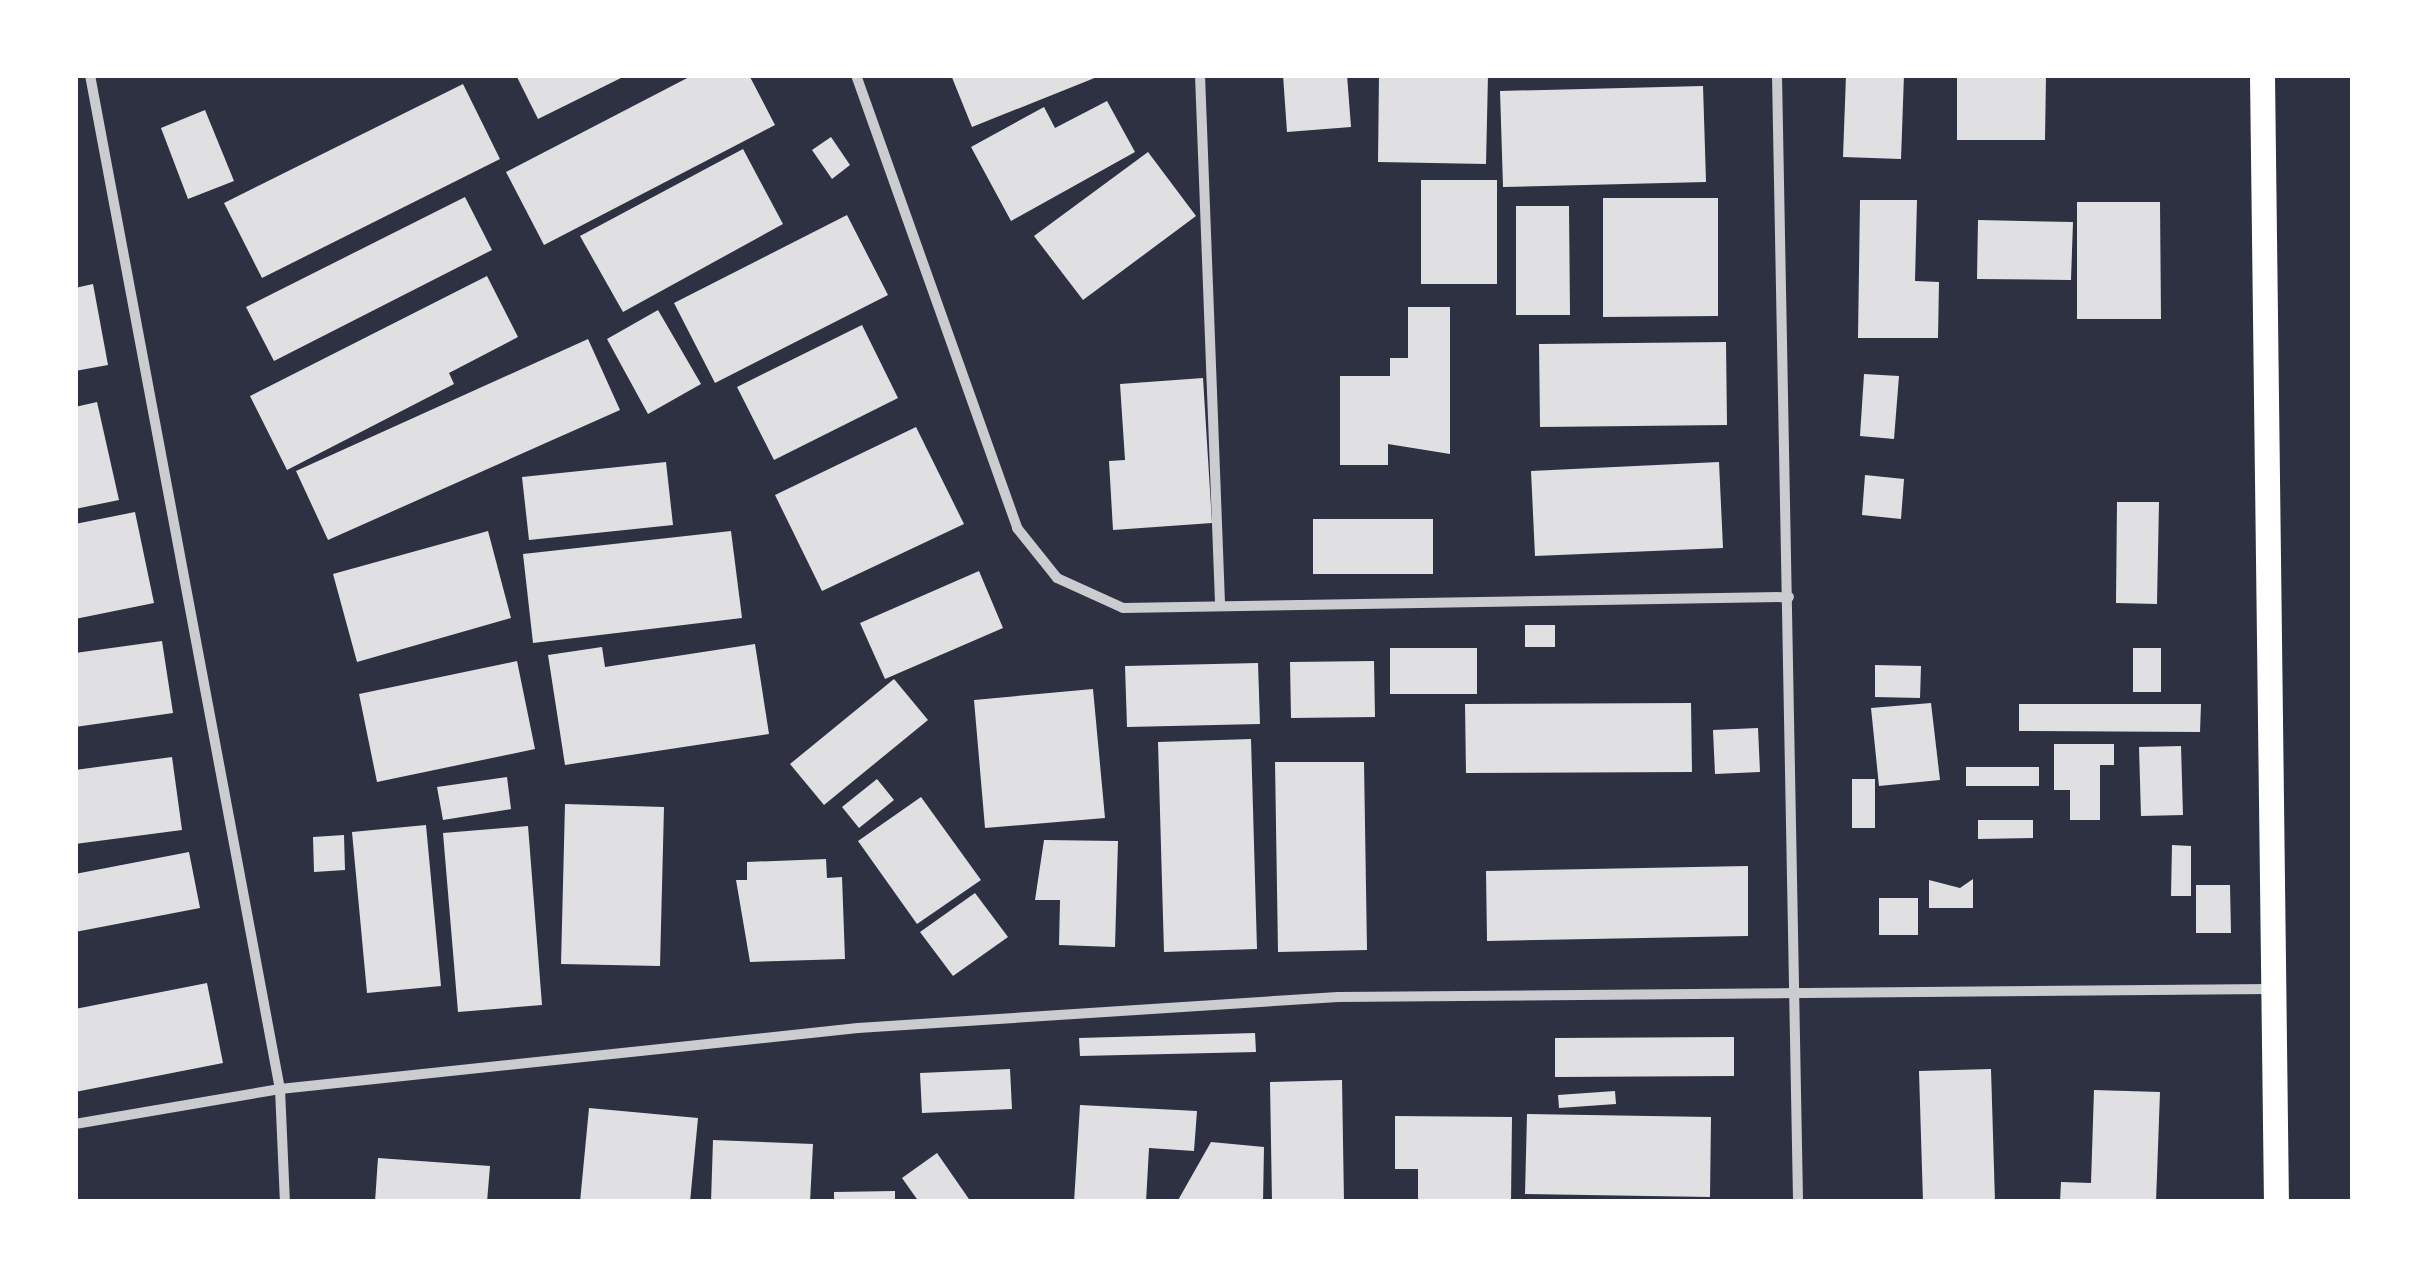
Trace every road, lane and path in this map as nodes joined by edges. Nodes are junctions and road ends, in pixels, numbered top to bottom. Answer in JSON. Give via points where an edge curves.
{"nodes":[{"id":1,"x":90,"y":75,"type":"edge"},
{"id":2,"x":856,"y":75,"type":"edge"},
{"id":3,"x":1200,"y":75,"type":"edge"},
{"id":4,"x":1777,"y":75,"type":"edge"},
{"id":5,"x":2262,"y":75,"type":"edge"},
{"id":6,"x":1789,"y":597,"type":"junction"},
{"id":7,"x":1220,"y":604,"type":"junction"},
{"id":8,"x":2270,"y":989,"type":"junction"},
{"id":9,"x":1794,"y":992,"type":"junction"},
{"id":10,"x":280,"y":1088,"type":"junction"},
{"id":11,"x":75,"y":1124,"type":"edge"},
{"id":12,"x":285,"y":1202,"type":"edge"},
{"id":13,"x":1798,"y":1202,"type":"edge"},
{"id":14,"x":2276,"y":1202,"type":"edge"}],
"edges":[{"from":1,"to":10,"type":"street"},
{"from":2,"to":7,"type":"street","via":[[1017,528],[1057,578],[1123,608]]},
{"from":3,"to":7,"type":"street"},
{"from":4,"to":6,"type":"street"},
{"from":5,"to":8,"type":"main road"},
{"from":6,"to":7,"type":"street"},
{"from":6,"to":9,"type":"street"},
{"from":8,"to":9,"type":"street"},
{"from":8,"to":14,"type":"main road"},
{"from":9,"to":10,"type":"street","via":[[1338,997],[915,1024]]},
{"from":9,"to":13,"type":"street"},
{"from":10,"to":11,"type":"street"},
{"from":10,"to":12,"type":"street"}]}
